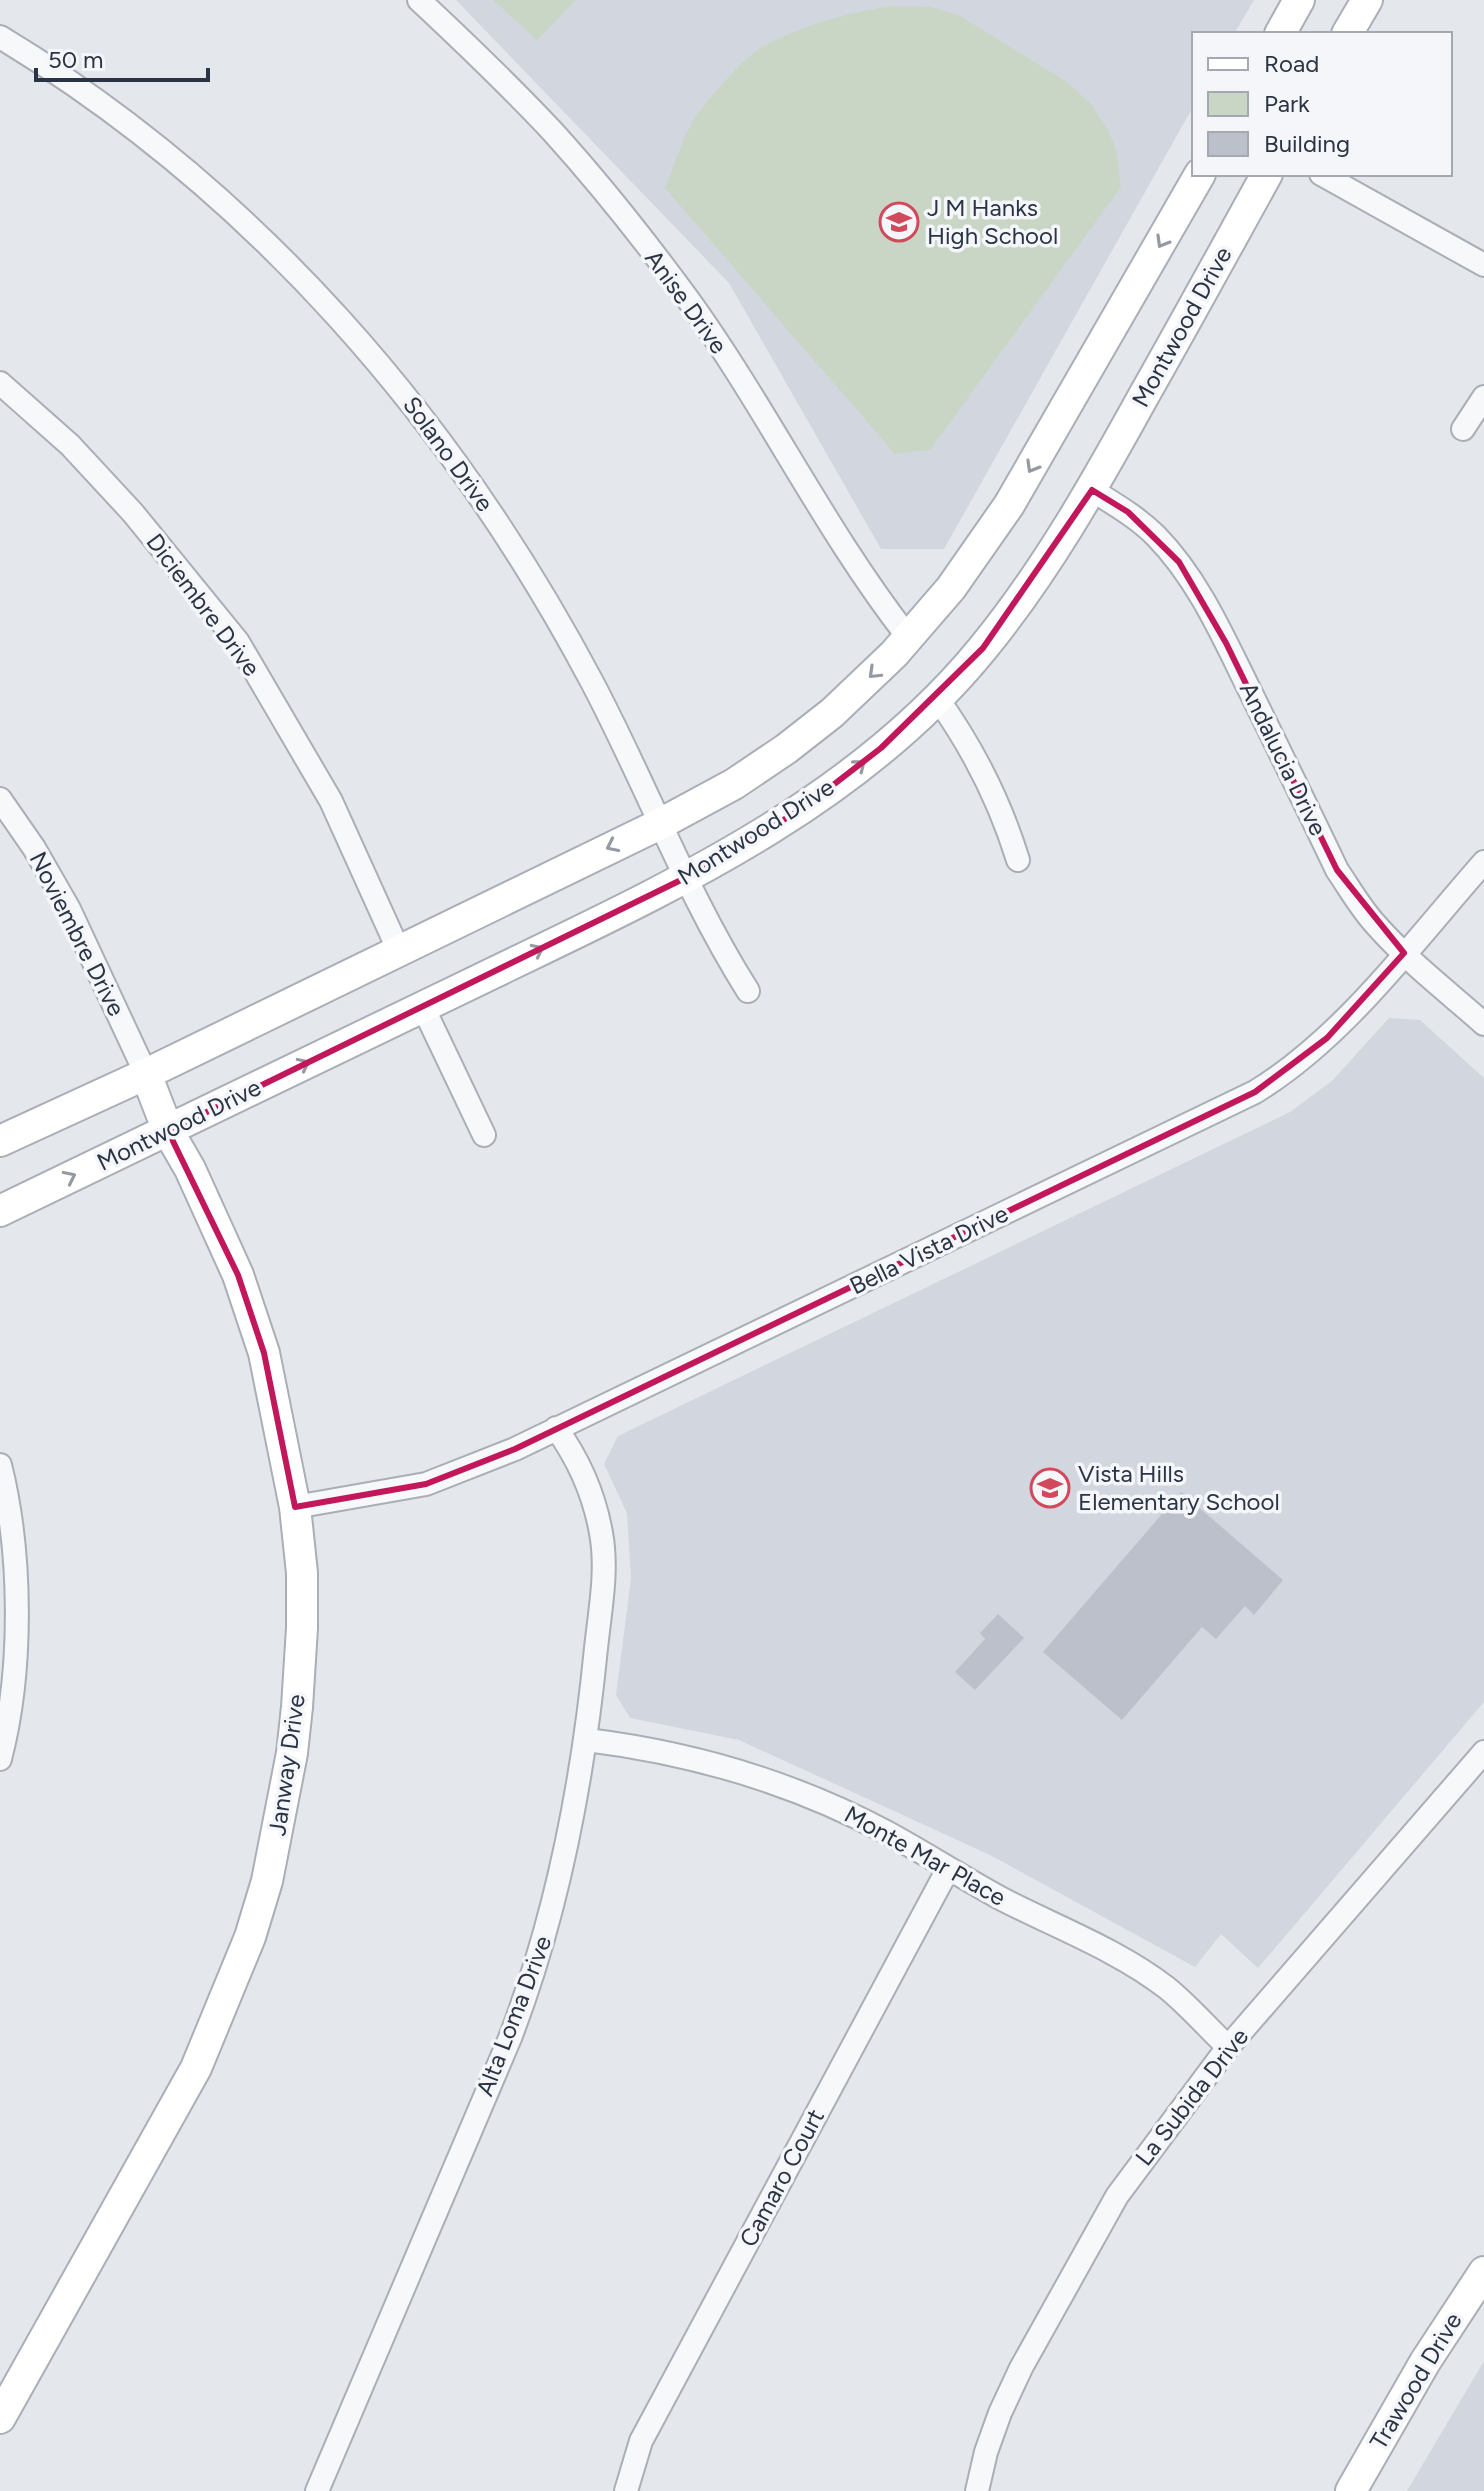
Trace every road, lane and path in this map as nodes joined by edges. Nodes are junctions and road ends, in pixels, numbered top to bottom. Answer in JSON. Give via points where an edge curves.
{"nodes":[{"id":1,"x":419,"y":0,"type":"edge"},
{"id":2,"x":1299,"y":0,"type":"edge"},
{"id":3,"x":1367,"y":0,"type":"edge"},
{"id":4,"x":1281,"y":32,"type":"edge"},
{"id":5,"x":1348,"y":32,"type":"edge"},
{"id":6,"x":0,"y":37,"type":"edge"},
{"id":7,"x":1199,"y":176,"type":"edge"},
{"id":8,"x":1266,"y":176,"type":"edge"},
{"id":9,"x":1325,"y":176,"type":"edge"},
{"id":10,"x":1484,"y":265,"type":"edge"},
{"id":11,"x":0,"y":383,"type":"edge"},
{"id":12,"x":1484,"y":397,"type":"edge"},
{"id":13,"x":1463,"y":429,"type":"dead end"},
{"id":14,"x":1092,"y":490,"type":"junction"},
{"id":15,"x":908,"y":637,"type":"junction"},
{"id":16,"x":937,"y":698,"type":"junction"},
{"id":17,"x":0,"y":799,"type":"edge"},
{"id":18,"x":660,"y":824,"type":"junction"},
{"id":19,"x":1018,"y":860,"type":"dead end"},
{"id":20,"x":1484,"y":862,"type":"edge"},
{"id":21,"x":685,"y":878,"type":"junction"},
{"id":22,"x":398,"y":949,"type":"junction"},
{"id":23,"x":1404,"y":953,"type":"junction"},
{"id":24,"x":748,"y":991,"type":"dead end"},
{"id":25,"x":423,"y":1007,"type":"junction"},
{"id":26,"x":1484,"y":1024,"type":"edge"},
{"id":27,"x":146,"y":1074,"type":"junction"},
{"id":28,"x":168,"y":1131,"type":"junction"},
{"id":29,"x":484,"y":1135,"type":"dead end"},
{"id":30,"x":0,"y":1141,"type":"edge"},
{"id":31,"x":0,"y":1211,"type":"edge"},
{"id":32,"x":556,"y":1428,"type":"junction"},
{"id":33,"x":0,"y":1465,"type":"edge"},
{"id":34,"x":295,"y":1507,"type":"junction"},
{"id":35,"x":587,"y":1740,"type":"junction"},
{"id":36,"x":1484,"y":1752,"type":"edge"},
{"id":37,"x":0,"y":1759,"type":"edge"},
{"id":38,"x":948,"y":1869,"type":"junction"},
{"id":39,"x":1228,"y":2047,"type":"junction"},
{"id":40,"x":1484,"y":2272,"type":"edge"},
{"id":41,"x":0,"y":2418,"type":"edge"},
{"id":42,"x":317,"y":2491,"type":"edge"},
{"id":43,"x":626,"y":2491,"type":"edge"},
{"id":44,"x":977,"y":2491,"type":"edge"},
{"id":45,"x":1351,"y":2491,"type":"edge"}],
"edges":[{"from":1,"to":15,"type":"street","name":"Anise Drive","via":[[555,134],[689,301],[846,551]]},
{"from":2,"to":4,"type":"main road"},
{"from":3,"to":5,"type":"main road"},
{"from":6,"to":18,"type":"street","name":"Solano Drive","via":[[161,149],[315,292],[377,360],[427,421],[556,617]]},
{"from":7,"to":15,"type":"main road","one_way":true,"via":[[1009,505],[951,588]]},
{"from":8,"to":14,"type":"main road","name":"Montwood Drive"},
{"from":9,"to":10,"type":"street"},
{"from":11,"to":22,"type":"street","name":"Diciembre Drive","via":[[70,445],[133,513],[238,642],[331,801]]},
{"from":12,"to":13,"type":"street"},
{"from":14,"to":16,"type":"main road","name":"Montwood Drive","via":[[983,648]]},
{"from":14,"to":23,"type":"street","name":"Andalucia Drive","via":[[1128,512],[1179,562],[1226,643],[1337,870],[1367,914]]},
{"from":15,"to":18,"type":"main road","one_way":true,"via":[[832,713],[786,749]]},
{"from":16,"to":19,"type":"street","via":[[981,767]]},
{"from":21,"to":16,"type":"main road","name":"Montwood Drive","one_way":true,"via":[[802,809]]},
{"from":17,"to":27,"type":"street","name":"Noviembre Drive","via":[[69,909]]},
{"from":18,"to":21,"type":"street","name":"Solano Drive"},
{"from":18,"to":22,"type":"main road","one_way":true},
{"from":20,"to":23,"type":"street","name":"Bella Vista Drive"},
{"from":21,"to":24,"type":"street","name":"Solano Drive"},
{"from":25,"to":21,"type":"main road","name":"Montwood Drive","one_way":true},
{"from":22,"to":27,"type":"main road"},
{"from":23,"to":26,"type":"street","name":"Andalucia Drive"},
{"from":23,"to":32,"type":"street","name":"Bella Vista Drive","via":[[1327,1038],[1255,1092]]},
{"from":28,"to":25,"type":"main road","name":"Montwood Drive","one_way":true},
{"from":25,"to":29,"type":"street"},
{"from":27,"to":28,"type":"main road","name":"Janway Drive"},
{"from":27,"to":30,"type":"main road"},
{"from":31,"to":28,"type":"main road","name":"Montwood Drive","one_way":true},
{"from":28,"to":34,"type":"main road","name":"Janway Drive","via":[[238,1275],[264,1353]]},
{"from":32,"to":34,"type":"street","name":"Bella Vista Drive","via":[[426,1484]]},
{"from":32,"to":35,"type":"street","name":"Alta Loma Drive","via":[[586,1476],[602,1536],[604,1570]]},
{"from":33,"to":37,"type":"street","via":[[12,1529],[16,1621]]},
{"from":34,"to":41,"type":"main road","name":"Janway Drive","via":[[302,1573],[297,1707],[276,1840],[250,1937],[196,2068]]},
{"from":35,"to":38,"type":"street","name":"Monte Mar Place","via":[[636,1746],[765,1778],[887,1832]]},
{"from":35,"to":42,"type":"street","name":"Alta Loma Drive","via":[[535,1974]]},
{"from":36,"to":39,"type":"street","name":"La Subida Drive"},
{"from":38,"to":39,"type":"street","name":"Monte Mar Place","via":[[1128,1963],[1167,1988]]},
{"from":38,"to":43,"type":"street","name":"Camaro Court","via":[[641,2441]]},
{"from":39,"to":44,"type":"street","name":"La Subida Drive","via":[[1117,2196],[1021,2368],[986,2452]]},
{"from":40,"to":45,"type":"main road","name":"Trawood Drive"}]}
